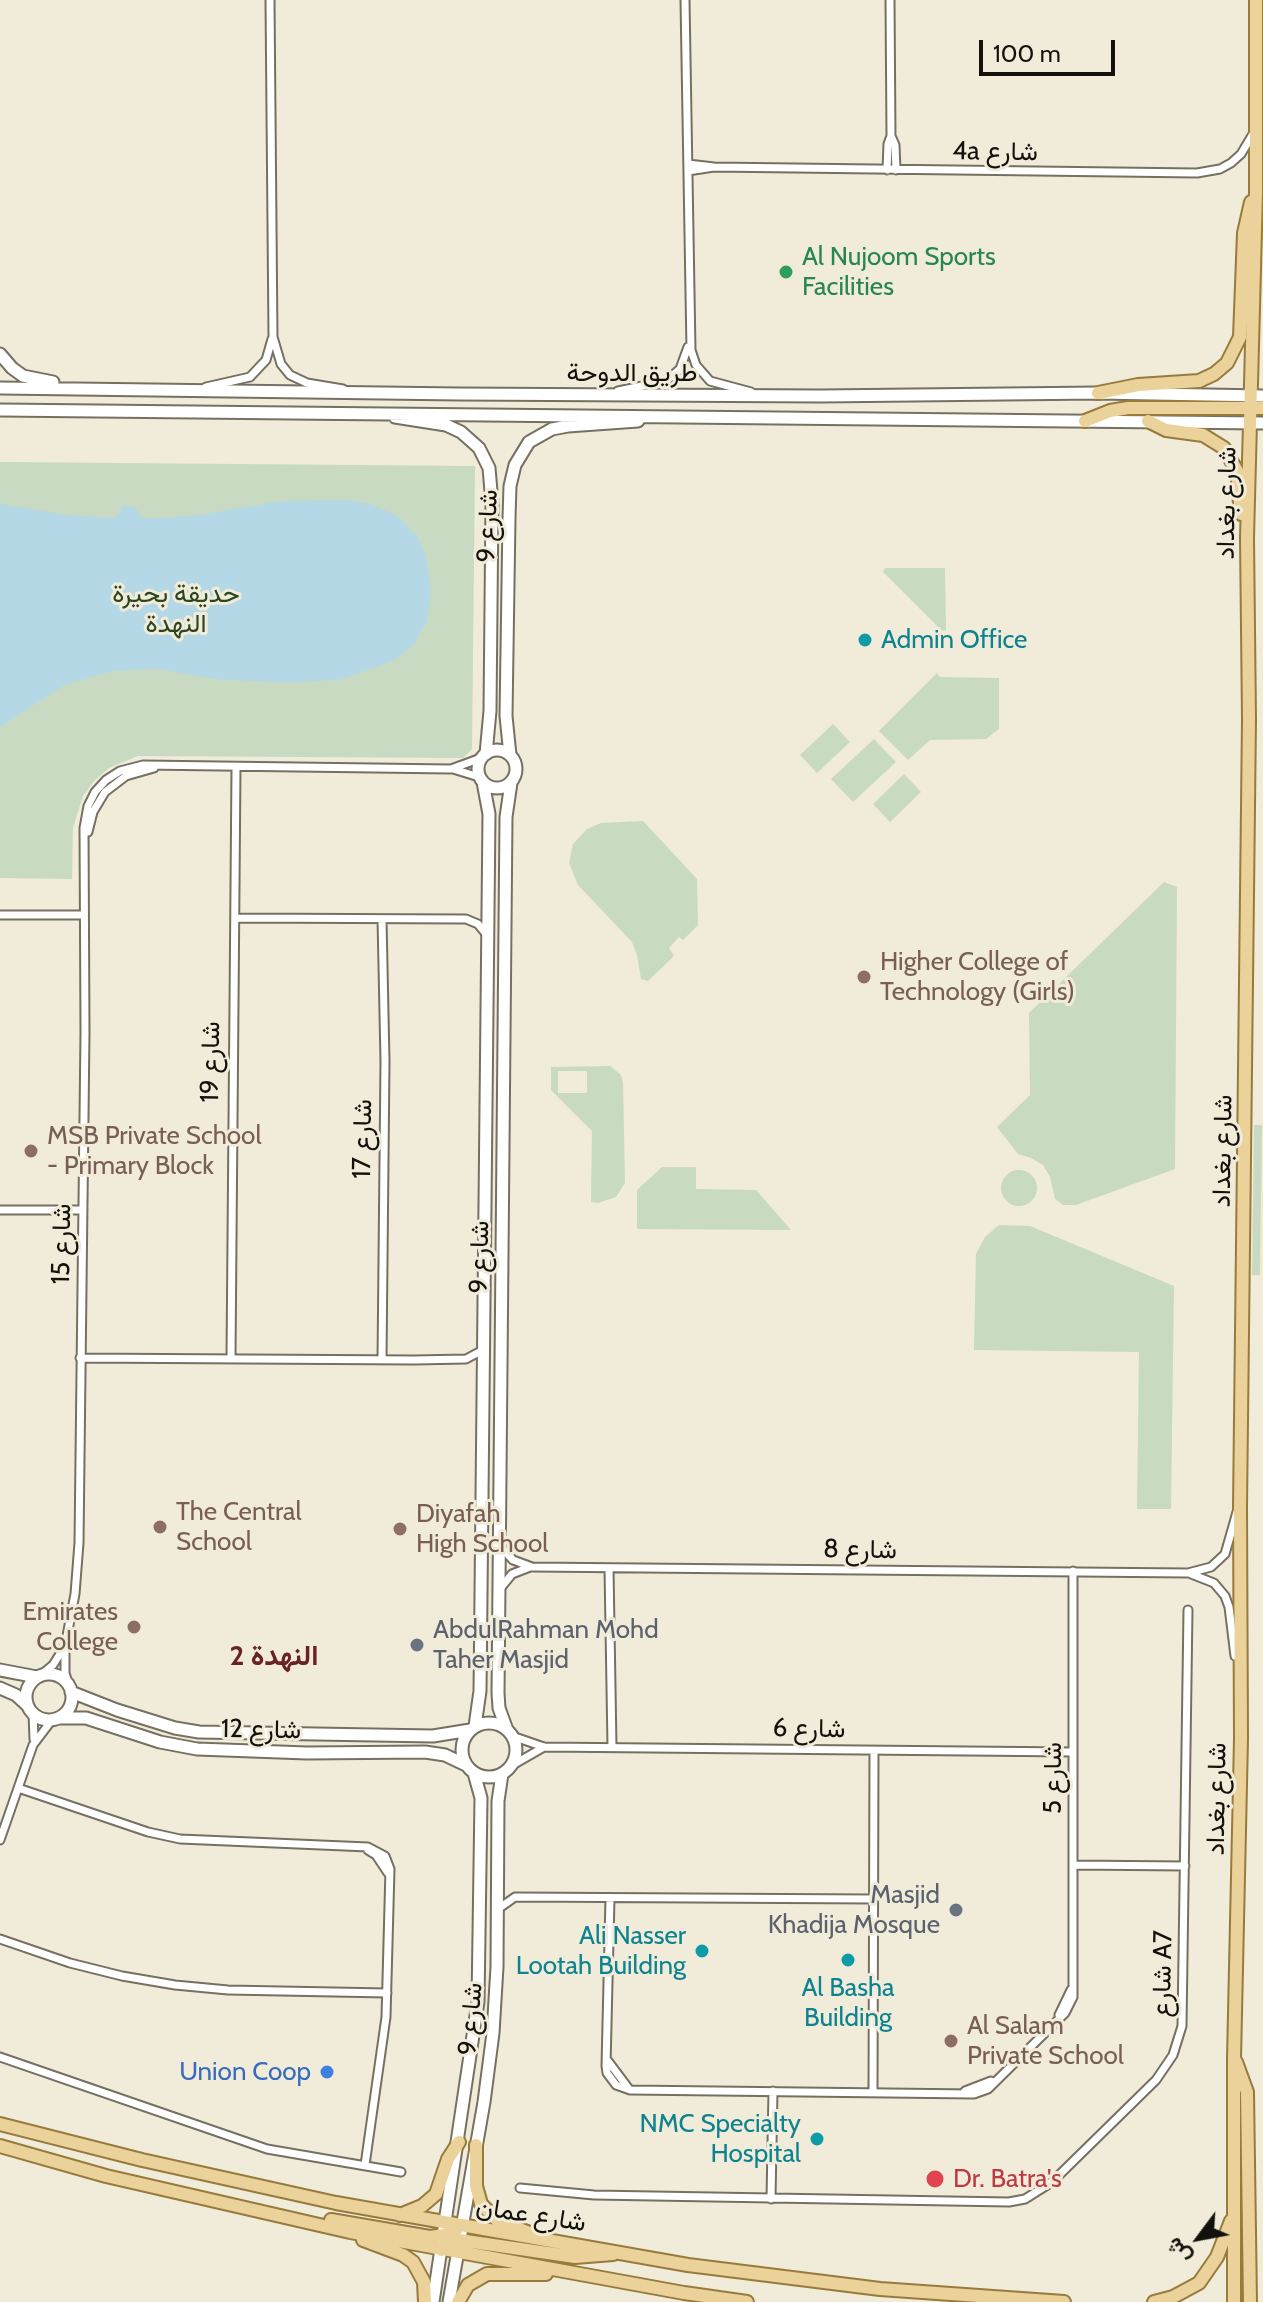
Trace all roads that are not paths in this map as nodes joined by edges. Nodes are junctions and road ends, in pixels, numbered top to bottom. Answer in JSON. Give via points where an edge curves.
{"nodes":[{"id":1,"x":270,"y":0,"type":"edge"},
{"id":2,"x":685,"y":0,"type":"edge"},
{"id":3,"x":890,"y":0,"type":"edge"},
{"id":4,"x":1250,"y":0,"type":"edge"},
{"id":5,"x":1256,"y":6,"type":"edge"},
{"id":6,"x":1256,"y":129,"type":"junction"},
{"id":7,"x":688,"y":168,"type":"junction"},
{"id":8,"x":892,"y":170,"type":"junction"},
{"id":9,"x":1256,"y":192,"type":"junction"},
{"id":10,"x":1263,"y":214,"type":"edge"},
{"id":11,"x":273,"y":337,"type":"junction"},
{"id":12,"x":689,"y":341,"type":"junction"},
{"id":13,"x":0,"y":354,"type":"edge"},
{"id":14,"x":0,"y":388,"type":"edge"},
{"id":15,"x":80,"y":389,"type":"junction"},
{"id":16,"x":199,"y":390,"type":"junction"},
{"id":17,"x":349,"y":392,"type":"junction"},
{"id":18,"x":1098,"y":393,"type":"junction"},
{"id":19,"x":607,"y":394,"type":"junction"},
{"id":20,"x":758,"y":395,"type":"junction"},
{"id":21,"x":1257,"y":402,"type":"edge"},
{"id":22,"x":0,"y":410,"type":"edge"},
{"id":23,"x":383,"y":413,"type":"junction"},
{"id":24,"x":664,"y":415,"type":"junction"},
{"id":25,"x":1085,"y":421,"type":"junction"},
{"id":26,"x":1148,"y":421,"type":"junction"},
{"id":27,"x":1257,"y":422,"type":"edge"},
{"id":28,"x":1247,"y":538,"type":"junction"},
{"id":29,"x":510,"y":755,"type":"junction"},
{"id":30,"x":484,"y":756,"type":"junction"},
{"id":31,"x":236,"y":768,"type":"junction"},
{"id":32,"x":451,"y":769,"type":"junction"},
{"id":33,"x":481,"y":780,"type":"junction"},
{"id":34,"x":511,"y":783,"type":"junction"},
{"id":35,"x":487,"y":906,"type":"junction"},
{"id":36,"x":0,"y":915,"type":"edge"},
{"id":37,"x":84,"y":915,"type":"junction"},
{"id":38,"x":236,"y":918,"type":"junction"},
{"id":39,"x":382,"y":919,"type":"junction"},
{"id":40,"x":466,"y":919,"type":"junction"},
{"id":41,"x":487,"y":935,"type":"junction"},
{"id":42,"x":487,"y":992,"type":"junction"},
{"id":43,"x":504,"y":1057,"type":"junction"},
{"id":44,"x":0,"y":1210,"type":"edge"},
{"id":45,"x":83,"y":1210,"type":"junction"},
{"id":46,"x":483,"y":1350,"type":"junction"},
{"id":47,"x":231,"y":1357,"type":"junction"},
{"id":48,"x":80,"y":1358,"type":"junction"},
{"id":49,"x":466,"y":1359,"type":"junction"},
{"id":50,"x":382,"y":1360,"type":"junction"},
{"id":51,"x":483,"y":1368,"type":"junction"},
{"id":52,"x":1240,"y":1507,"type":"junction"},
{"id":53,"x":499,"y":1544,"type":"junction"},
{"id":54,"x":532,"y":1567,"type":"junction"},
{"id":55,"x":609,"y":1568,"type":"junction"},
{"id":56,"x":1073,"y":1571,"type":"junction"},
{"id":57,"x":1188,"y":1573,"type":"junction"},
{"id":58,"x":499,"y":1592,"type":"junction"},
{"id":59,"x":1188,"y":1610,"type":"dead end"},
{"id":60,"x":65,"y":1646,"type":"junction"},
{"id":61,"x":0,"y":1670,"type":"edge"},
{"id":62,"x":39,"y":1676,"type":"junction"},
{"id":63,"x":0,"y":1688,"type":"edge"},
{"id":64,"x":70,"y":1689,"type":"junction"},
{"id":65,"x":1240,"y":1694,"type":"junction"},
{"id":66,"x":31,"y":1710,"type":"junction"},
{"id":67,"x":55,"y":1719,"type":"junction"},
{"id":68,"x":472,"y":1728,"type":"junction"},
{"id":69,"x":510,"y":1733,"type":"junction"},
{"id":70,"x":33,"y":1745,"type":"junction"},
{"id":71,"x":544,"y":1747,"type":"junction"},
{"id":72,"x":612,"y":1747,"type":"junction"},
{"id":73,"x":874,"y":1751,"type":"junction"},
{"id":74,"x":1073,"y":1752,"type":"junction"},
{"id":75,"x":470,"y":1769,"type":"junction"},
{"id":76,"x":506,"y":1770,"type":"junction"},
{"id":77,"x":18,"y":1788,"type":"junction"},
{"id":78,"x":0,"y":1840,"type":"edge"},
{"id":79,"x":1073,"y":1865,"type":"junction"},
{"id":80,"x":1185,"y":1866,"type":"junction"},
{"id":81,"x":498,"y":1882,"type":"junction"},
{"id":82,"x":515,"y":1897,"type":"junction"},
{"id":83,"x":610,"y":1898,"type":"junction"},
{"id":84,"x":873,"y":1899,"type":"junction"},
{"id":85,"x":498,"y":1909,"type":"junction"},
{"id":86,"x":0,"y":1939,"type":"edge"},
{"id":87,"x":387,"y":1993,"type":"junction"},
{"id":88,"x":0,"y":2057,"type":"edge"},
{"id":89,"x":1234,"y":2059,"type":"junction"},
{"id":90,"x":773,"y":2091,"type":"junction"},
{"id":91,"x":873,"y":2092,"type":"junction"},
{"id":92,"x":0,"y":2124,"type":"edge"},
{"id":93,"x":459,"y":2142,"type":"junction"},
{"id":94,"x":476,"y":2145,"type":"junction"},
{"id":95,"x":0,"y":2146,"type":"edge"},
{"id":96,"x":365,"y":2165,"type":"junction"},
{"id":97,"x":401,"y":2172,"type":"dead end"},
{"id":98,"x":520,"y":2188,"type":"dead end"},
{"id":99,"x":771,"y":2199,"type":"junction"},
{"id":100,"x":1234,"y":2214,"type":"junction"},
{"id":101,"x":399,"y":2216,"type":"junction"},
{"id":102,"x":296,"y":2220,"type":"junction"},
{"id":103,"x":444,"y":2229,"type":"junction"},
{"id":104,"x":350,"y":2232,"type":"junction"},
{"id":105,"x":540,"y":2239,"type":"junction"},
{"id":106,"x":458,"y":2246,"type":"junction"},
{"id":107,"x":620,"y":2252,"type":"junction"},
{"id":108,"x":440,"y":2257,"type":"junction"},
{"id":109,"x":562,"y":2272,"type":"junction"},
{"id":110,"x":425,"y":2302,"type":"edge"},
{"id":111,"x":433,"y":2302,"type":"edge"},
{"id":112,"x":449,"y":2302,"type":"edge"},
{"id":113,"x":458,"y":2302,"type":"edge"},
{"id":114,"x":747,"y":2302,"type":"edge"},
{"id":115,"x":1064,"y":2302,"type":"edge"},
{"id":116,"x":1154,"y":2302,"type":"edge"},
{"id":117,"x":1234,"y":2302,"type":"edge"},
{"id":118,"x":1250,"y":2302,"type":"edge"}],
"edges":[{"from":1,"to":11,"type":"street"},
{"from":2,"to":7,"type":"street"},
{"from":3,"to":8,"type":"street"},
{"from":4,"to":5,"type":"street"},
{"from":5,"to":6,"type":"main road","name":"شارع بغداد"},
{"from":6,"to":8,"type":"street","name":"4a شارع","via":[[1231,163],[1208,172]]},
{"from":6,"to":9,"type":"main road","name":"شارع بغداد"},
{"from":7,"to":8,"type":"street","name":"4a شارع"},
{"from":7,"to":12,"type":"street"},
{"from":9,"to":10,"type":"main road"},
{"from":9,"to":18,"type":"main road","via":[[1244,233],[1240,337],[1227,363],[1199,381]]},
{"from":9,"to":21,"type":"main road","name":"شارع بغداد"},
{"from":11,"to":16,"type":"street","via":[[257,373]]},
{"from":11,"to":17,"type":"street","via":[[290,375]]},
{"from":12,"to":19,"type":"street","via":[[680,369],[666,381]]},
{"from":12,"to":20,"type":"street","via":[[696,365],[710,381]]},
{"from":13,"to":15,"type":"street","via":[[29,378]]},
{"from":14,"to":15,"type":"street","name":"طريق الدوحة"},
{"from":15,"to":16,"type":"street","name":"طريق الدوحة"},
{"from":16,"to":17,"type":"street","name":"طريق الدوحة"},
{"from":17,"to":19,"type":"street","name":"طريق الدوحة"},
{"from":18,"to":20,"type":"street","name":"طريق الدوحة"},
{"from":18,"to":21,"type":"street","name":"طريق الدوحة"},
{"from":19,"to":20,"type":"street","name":"طريق الدوحة"},
{"from":21,"to":25,"type":"main road","via":[[1128,408]]},
{"from":21,"to":27,"type":"main road","name":"شارع بغداد"},
{"from":22,"to":23,"type":"street","name":"طريق الدوحة"},
{"from":23,"to":24,"type":"street","name":"طريق الدوحة"},
{"from":23,"to":30,"type":"street","name":"شارع 9","via":[[454,428],[473,442],[489,468],[490,681]]},
{"from":24,"to":25,"type":"street","name":"طريق الدوحة"},
{"from":24,"to":29,"type":"street","name":"شارع 9","via":[[560,427],[536,437],[519,457],[509,508]]},
{"from":25,"to":26,"type":"street","name":"طريق الدوحة"},
{"from":26,"to":27,"type":"street","name":"طريق الدوحة"},
{"from":26,"to":28,"type":"main road","via":[[1166,430],[1203,435],[1228,453],[1239,478]]},
{"from":27,"to":28,"type":"main road","name":"شارع بغداد"},
{"from":28,"to":52,"type":"main road","name":"شارع بغداد"},
{"from":29,"to":30,"type":"street","via":[[498,750]]},
{"from":29,"to":34,"type":"street","via":[[516,772]]},
{"from":30,"to":32,"type":"street","name":"شارع 15"},
{"from":30,"to":33,"type":"street","via":[[478,771]]},
{"from":31,"to":32,"type":"street","name":"شارع 15"},
{"from":31,"to":37,"type":"street","name":"شارع 15","via":[[160,766],[126,776],[105,792],[85,841]]},
{"from":31,"to":38,"type":"street","name":"شارع 19"},
{"from":32,"to":33,"type":"street","name":"شارع 15"},
{"from":33,"to":34,"type":"street","via":[[493,788]]},
{"from":33,"to":35,"type":"street","name":"شارع 9","via":[[489,806]]},
{"from":34,"to":43,"type":"street","name":"شارع 9","via":[[506,808]]},
{"from":35,"to":40,"type":"street"},
{"from":35,"to":41,"type":"street","name":"شارع 9"},
{"from":36,"to":37,"type":"street"},
{"from":37,"to":45,"type":"street","name":"شارع 15"},
{"from":38,"to":39,"type":"street"},
{"from":38,"to":47,"type":"street","name":"شارع 19"},
{"from":39,"to":40,"type":"street"},
{"from":39,"to":50,"type":"street","name":"شارع 17"},
{"from":40,"to":41,"type":"street"},
{"from":41,"to":42,"type":"street","name":"شارع 9"},
{"from":42,"to":43,"type":"street","via":[[494,1039]]},
{"from":42,"to":46,"type":"street","name":"شارع 9"},
{"from":43,"to":53,"type":"street","name":"شارع 9"},
{"from":44,"to":45,"type":"street"},
{"from":45,"to":48,"type":"street","name":"شارع 15"},
{"from":46,"to":49,"type":"street"},
{"from":46,"to":51,"type":"street","name":"شارع 9"},
{"from":47,"to":48,"type":"street"},
{"from":47,"to":50,"type":"street"},
{"from":48,"to":60,"type":"street","name":"شارع 15","via":[[78,1554]]},
{"from":49,"to":50,"type":"street"},
{"from":49,"to":51,"type":"street"},
{"from":51,"to":68,"type":"street","name":"شارع 9","via":[[480,1701]]},
{"from":52,"to":57,"type":"street","name":"شارع 8","via":[[1225,1554],[1211,1567]]},
{"from":52,"to":65,"type":"main road","name":"شارع بغداد"},
{"from":53,"to":54,"type":"street","via":[[513,1560]]},
{"from":53,"to":58,"type":"street","name":"شارع 9"},
{"from":54,"to":55,"type":"street","name":"شارع 8"},
{"from":54,"to":58,"type":"street","via":[[512,1574]]},
{"from":55,"to":56,"type":"street","name":"شارع 8"},
{"from":55,"to":72,"type":"street"},
{"from":56,"to":57,"type":"street","name":"شارع 8"},
{"from":56,"to":74,"type":"street","name":"شارع 5"},
{"from":57,"to":65,"type":"street","name":"شارع 8","via":[[1214,1583],[1228,1602]]},
{"from":58,"to":69,"type":"street","name":"شارع 9","via":[[498,1700]]},
{"from":59,"to":80,"type":"street","name":"شارع A7"},
{"from":60,"to":62,"type":"street","name":"شارع 15"},
{"from":60,"to":64,"type":"street","name":"شارع 15"},
{"from":61,"to":62,"type":"street"},
{"from":62,"to":64,"type":"street","via":[[53,1674]]},
{"from":62,"to":66,"type":"street","via":[[27,1690]]},
{"from":63,"to":66,"type":"street"},
{"from":64,"to":67,"type":"street","via":[[71,1704]]},
{"from":64,"to":68,"type":"street","name":"شارع 12","via":[[132,1715],[199,1732],[433,1736]]},
{"from":65,"to":89,"type":"main road","name":"شارع بغداد"},
{"from":66,"to":67,"type":"street","via":[[39,1718]]},
{"from":66,"to":70,"type":"street"},
{"from":67,"to":70,"type":"street"},
{"from":67,"to":75,"type":"street","name":"شارع 12","via":[[86,1718],[197,1749],[425,1752],[445,1755]]},
{"from":68,"to":69,"type":"street","via":[[495,1723]]},
{"from":68,"to":75,"type":"street","via":[[461,1750]]},
{"from":69,"to":71,"type":"street","name":"شارع 6"},
{"from":69,"to":76,"type":"street","via":[[515,1757]]},
{"from":70,"to":77,"type":"street"},
{"from":71,"to":72,"type":"street","name":"شارع 6"},
{"from":71,"to":76,"type":"street","name":"شارع 6"},
{"from":72,"to":73,"type":"street","name":"شارع 6"},
{"from":73,"to":74,"type":"street","name":"شارع 6"},
{"from":73,"to":84,"type":"street"},
{"from":74,"to":79,"type":"street","name":"شارع 5"},
{"from":75,"to":76,"type":"street","via":[[483,1777]]},
{"from":75,"to":93,"type":"street","name":"شارع 9","via":[[481,1798],[480,1983]]},
{"from":76,"to":81,"type":"street","name":"شارع 9","via":[[498,1801]]},
{"from":77,"to":78,"type":"street"},
{"from":77,"to":87,"type":"street","via":[[180,1839],[375,1848],[390,1869]]},
{"from":79,"to":80,"type":"street"},
{"from":79,"to":91,"type":"street","name":"شارع 5","via":[[1069,2008],[981,2093]]},
{"from":80,"to":99,"type":"street","name":"شارع A7","via":[[1182,2026],[1173,2055],[1156,2080],[1040,2192],[1009,2202]]},
{"from":81,"to":82,"type":"street"},
{"from":81,"to":85,"type":"street","name":"شارع 9"},
{"from":82,"to":83,"type":"street"},
{"from":82,"to":85,"type":"street"},
{"from":83,"to":84,"type":"street"},
{"from":83,"to":90,"type":"street","name":"شارع 5","via":[[610,2080],[630,2090]]},
{"from":84,"to":91,"type":"street"},
{"from":85,"to":94,"type":"street","name":"شارع 9","via":[[493,2033]]},
{"from":86,"to":87,"type":"street","via":[[70,1963],[175,1985]]},
{"from":87,"to":96,"type":"street"},
{"from":88,"to":96,"type":"street","via":[[267,2149]]},
{"from":89,"to":100,"type":"main road","name":"شارع بغداد"},
{"from":89,"to":118,"type":"main road","via":[[1247,2092]]},
{"from":90,"to":91,"type":"street","name":"شارع 5"},
{"from":90,"to":99,"type":"street"},
{"from":92,"to":101,"type":"main road","name":"شارع عمان"},
{"from":93,"to":101,"type":"main road","via":[[436,2194]]},
{"from":93,"to":103,"type":"street","name":"شارع 9"},
{"from":94,"to":105,"type":"main road","via":[[477,2192],[484,2209]]},
{"from":94,"to":106,"type":"street","name":"شارع 9"},
{"from":95,"to":102,"type":"main road"},
{"from":96,"to":97,"type":"street"},
{"from":98,"to":99,"type":"street","name":"شارع A7","via":[[585,2195]]},
{"from":100,"to":116,"type":"main road","via":[[1217,2257],[1199,2283]]},
{"from":100,"to":117,"type":"main road","name":"شارع بغداد"},
{"from":101,"to":103,"type":"main road","name":"شارع عمان"},
{"from":102,"to":103,"type":"main road","via":[[423,2236]]},
{"from":102,"to":104,"type":"main road"},
{"from":103,"to":106,"type":"main road"},
{"from":103,"to":108,"type":"street","name":"شارع 9"},
{"from":104,"to":108,"type":"main road"},
{"from":104,"to":110,"type":"main road","via":[[413,2262],[424,2282]]},
{"from":105,"to":106,"type":"main road","name":"شارع عمان"},
{"from":105,"to":107,"type":"main road","name":"شارع عمان"},
{"from":106,"to":107,"type":"main road","via":[[575,2257]]},
{"from":106,"to":108,"type":"main road","via":[[447,2243]]},
{"from":106,"to":109,"type":"main road","name":"شارع عمان"},
{"from":106,"to":112,"type":"street"},
{"from":107,"to":115,"type":"main road","name":"شارع عمان","via":[[831,2284]]},
{"from":108,"to":111,"type":"street"},
{"from":109,"to":113,"type":"main road","via":[[487,2274],[468,2285]]},
{"from":109,"to":114,"type":"main road","name":"شارع عمان"}]}
